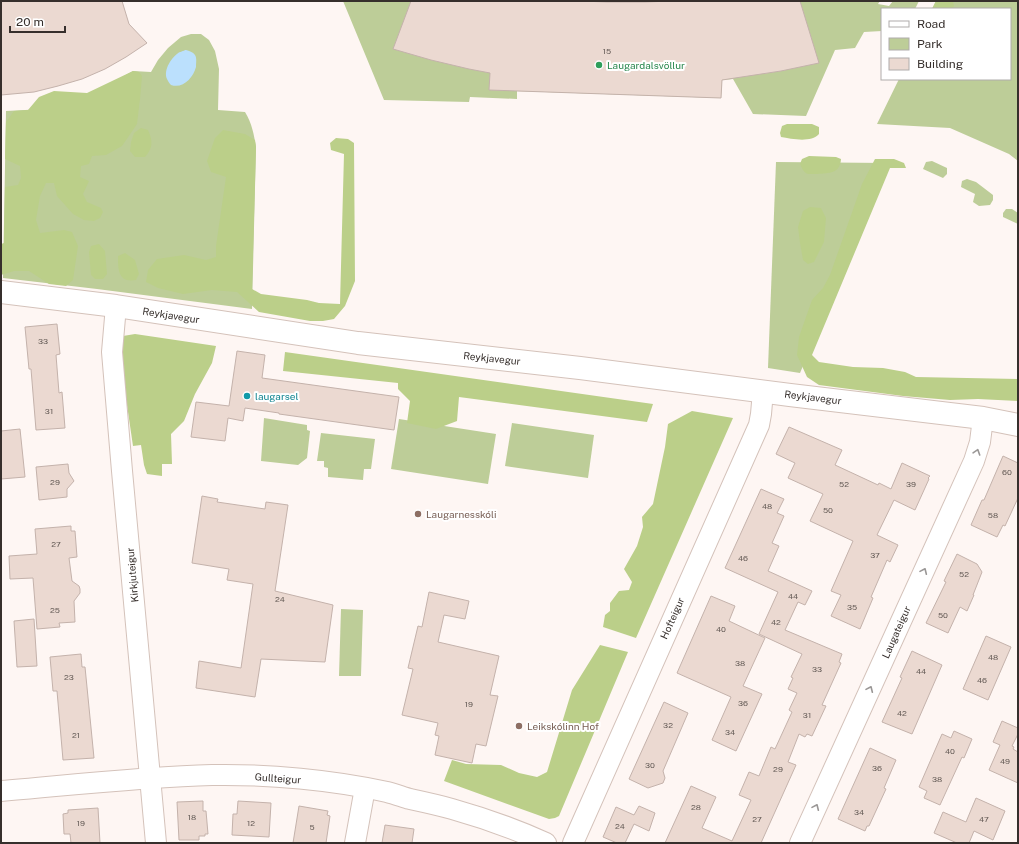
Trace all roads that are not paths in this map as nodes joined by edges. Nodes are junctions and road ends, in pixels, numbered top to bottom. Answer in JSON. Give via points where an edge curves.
{"nodes":[{"id":1,"x":1,"y":292,"type":"edge"},
{"id":2,"x":116,"y":306,"type":"junction"},
{"id":3,"x":763,"y":391,"type":"junction"},
{"id":4,"x":1018,"y":412,"type":"edge"},
{"id":5,"x":983,"y":418,"type":"junction"},
{"id":6,"x":1018,"y":425,"type":"edge"},
{"id":7,"x":150,"y":779,"type":"junction"},
{"id":8,"x":365,"y":788,"type":"junction"},
{"id":9,"x":1,"y":792,"type":"edge"},
{"id":10,"x":156,"y":843,"type":"edge"},
{"id":11,"x":355,"y":843,"type":"edge"},
{"id":12,"x":546,"y":843,"type":"edge"},
{"id":13,"x":572,"y":843,"type":"edge"},
{"id":14,"x":800,"y":843,"type":"edge"}],
"edges":[{"from":1,"to":2,"type":"street","name":"Reykjavegur"},
{"from":2,"to":3,"type":"street","name":"Reykjavegur","via":[[358,344]]},
{"from":2,"to":7,"type":"street","name":"Kirkjuteigur","via":[[112,352]]},
{"from":3,"to":5,"type":"street","name":"Reykjavegur"},
{"from":3,"to":13,"type":"street","name":"Hofteigur","via":[[759,424]]},
{"from":4,"to":5,"type":"street","name":"Reykjavegur"},
{"from":5,"to":6,"type":"street","name":"Reykjavegur"},
{"from":14,"to":5,"type":"street","name":"Laugateigur","one_way":true,"via":[[974,461]]},
{"from":7,"to":8,"type":"street","name":"Gullteigur","via":[[213,775],[253,776],[292,778]]},
{"from":7,"to":9,"type":"street","name":"Gullteigur"},
{"from":7,"to":10,"type":"street","name":"Kirkjuteigur"},
{"from":8,"to":11,"type":"street"},
{"from":8,"to":12,"type":"street","name":"Gullteigur","via":[[451,809]]}]}
